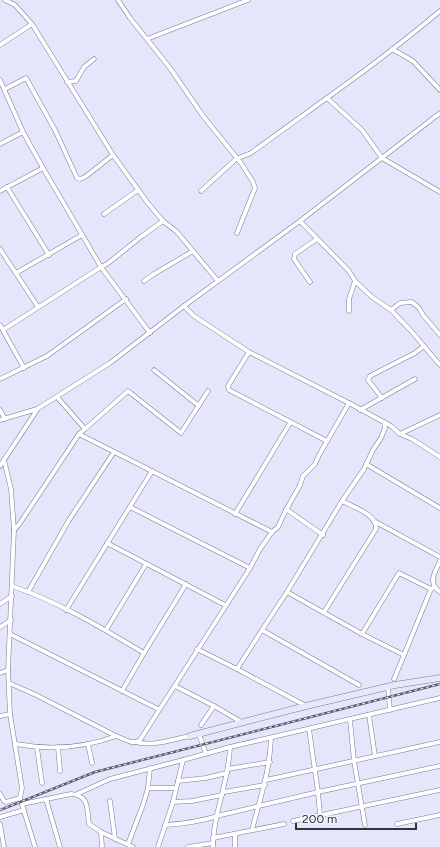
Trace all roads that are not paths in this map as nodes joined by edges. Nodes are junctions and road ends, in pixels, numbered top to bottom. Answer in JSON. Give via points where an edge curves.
{"nodes":[{"id":1,"x":5,"y":0,"type":"edge"},
{"id":2,"x":118,"y":0,"type":"edge"},
{"id":3,"x":248,"y":0,"type":"edge"},
{"id":4,"x":440,"y":11,"type":"edge"},
{"id":5,"x":32,"y":24,"type":"junction"},
{"id":6,"x":147,"y":39,"type":"junction"},
{"id":7,"x":0,"y":45,"type":"edge"},
{"id":8,"x":392,"y":49,"type":"junction"},
{"id":9,"x":94,"y":59,"type":"dead end"},
{"id":10,"x":0,"y":80,"type":"edge"},
{"id":11,"x":68,"y":82,"type":"junction"},
{"id":12,"x":5,"y":89,"type":"junction"},
{"id":13,"x":440,"y":90,"type":"edge"},
{"id":14,"x":327,"y":98,"type":"junction"},
{"id":15,"x":440,"y":112,"type":"edge"},
{"id":16,"x":24,"y":132,"type":"junction"},
{"id":17,"x":0,"y":144,"type":"edge"},
{"id":18,"x":113,"y":155,"type":"junction"},
{"id":19,"x":382,"y":158,"type":"junction"},
{"id":20,"x":236,"y":159,"type":"junction"},
{"id":21,"x":43,"y":168,"type":"junction"},
{"id":22,"x":7,"y":187,"type":"junction"},
{"id":23,"x":138,"y":190,"type":"junction"},
{"id":24,"x":0,"y":191,"type":"edge"},
{"id":25,"x":201,"y":191,"type":"dead end"},
{"id":26,"x":440,"y":192,"type":"edge"},
{"id":27,"x":104,"y":214,"type":"dead end"},
{"id":28,"x":163,"y":221,"type":"junction"},
{"id":29,"x":300,"y":221,"type":"junction"},
{"id":30,"x":237,"y":233,"type":"dead end"},
{"id":31,"x":82,"y":236,"type":"junction"},
{"id":32,"x":317,"y":239,"type":"junction"},
{"id":33,"x":0,"y":249,"type":"edge"},
{"id":34,"x":193,"y":251,"type":"junction"},
{"id":35,"x":48,"y":255,"type":"junction"},
{"id":36,"x":100,"y":267,"type":"junction"},
{"id":37,"x":16,"y":273,"type":"junction"},
{"id":38,"x":144,"y":281,"type":"dead end"},
{"id":39,"x":218,"y":281,"type":"junction"},
{"id":40,"x":356,"y":281,"type":"junction"},
{"id":41,"x":310,"y":282,"type":"dead end"},
{"id":42,"x":126,"y":299,"type":"junction"},
{"id":43,"x":184,"y":306,"type":"junction"},
{"id":44,"x":38,"y":307,"type":"junction"},
{"id":45,"x":391,"y":310,"type":"junction"},
{"id":46,"x":349,"y":311,"type":"dead end"},
{"id":47,"x":0,"y":324,"type":"edge"},
{"id":48,"x":3,"y":330,"type":"junction"},
{"id":49,"x":150,"y":333,"type":"junction"},
{"id":50,"x":440,"y":334,"type":"edge"},
{"id":51,"x":424,"y":346,"type":"junction"},
{"id":52,"x":249,"y":352,"type":"junction"},
{"id":53,"x":440,"y":365,"type":"edge"},
{"id":54,"x":24,"y":368,"type":"junction"},
{"id":55,"x":154,"y":370,"type":"dead end"},
{"id":56,"x":0,"y":379,"type":"edge"},
{"id":57,"x":415,"y":379,"type":"dead end"},
{"id":58,"x":208,"y":391,"type":"dead end"},
{"id":59,"x":57,"y":397,"type":"junction"},
{"id":60,"x":382,"y":398,"type":"junction"},
{"id":61,"x":349,"y":403,"type":"junction"},
{"id":62,"x":199,"y":406,"type":"junction"},
{"id":63,"x":37,"y":409,"type":"junction"},
{"id":64,"x":0,"y":410,"type":"edge"},
{"id":65,"x":360,"y":410,"type":"junction"},
{"id":66,"x":440,"y":415,"type":"edge"},
{"id":67,"x":2,"y":420,"type":"edge"},
{"id":68,"x":290,"y":422,"type":"junction"},
{"id":69,"x":384,"y":422,"type":"junction"},
{"id":70,"x":85,"y":429,"type":"junction"},
{"id":71,"x":79,"y":434,"type":"junction"},
{"id":72,"x":400,"y":434,"type":"junction"},
{"id":73,"x":327,"y":441,"type":"junction"},
{"id":74,"x":114,"y":452,"type":"junction"},
{"id":75,"x":440,"y":457,"type":"edge"},
{"id":76,"x":4,"y":460,"type":"junction"},
{"id":77,"x":366,"y":464,"type":"junction"},
{"id":78,"x":0,"y":466,"type":"edge"},
{"id":79,"x":152,"y":471,"type":"junction"},
{"id":80,"x":342,"y":501,"type":"junction"},
{"id":81,"x":130,"y":507,"type":"junction"},
{"id":82,"x":440,"y":508,"type":"edge"},
{"id":83,"x":286,"y":509,"type":"junction"},
{"id":84,"x":235,"y":514,"type":"junction"},
{"id":85,"x":374,"y":521,"type":"junction"},
{"id":86,"x":14,"y":530,"type":"junction"},
{"id":87,"x":272,"y":532,"type":"junction"},
{"id":88,"x":323,"y":535,"type":"junction"},
{"id":89,"x":107,"y":543,"type":"junction"},
{"id":90,"x":440,"y":558,"type":"edge"},
{"id":91,"x":440,"y":561,"type":"edge"},
{"id":92,"x":146,"y":564,"type":"junction"},
{"id":93,"x":250,"y":568,"type":"junction"},
{"id":94,"x":186,"y":584,"type":"junction"},
{"id":95,"x":12,"y":586,"type":"junction"},
{"id":96,"x":432,"y":588,"type":"junction"},
{"id":97,"x":28,"y":592,"type":"junction"},
{"id":98,"x":287,"y":592,"type":"junction"},
{"id":99,"x":440,"y":592,"type":"edge"},
{"id":100,"x":12,"y":596,"type":"junction"},
{"id":101,"x":0,"y":604,"type":"edge"},
{"id":102,"x":225,"y":605,"type":"junction"},
{"id":103,"x":66,"y":610,"type":"junction"},
{"id":104,"x":324,"y":612,"type":"junction"},
{"id":105,"x":11,"y":620,"type":"junction"},
{"id":106,"x":0,"y":627,"type":"edge"},
{"id":107,"x":106,"y":630,"type":"junction"},
{"id":108,"x":262,"y":630,"type":"junction"},
{"id":109,"x":10,"y":634,"type":"junction"},
{"id":110,"x":362,"y":634,"type":"junction"},
{"id":111,"x":197,"y":649,"type":"junction"},
{"id":112,"x":144,"y":652,"type":"junction"},
{"id":113,"x":404,"y":656,"type":"junction"},
{"id":114,"x":237,"y":669,"type":"junction"},
{"id":115,"x":8,"y":670,"type":"junction"},
{"id":116,"x":0,"y":673,"type":"edge"},
{"id":117,"x":394,"y":678,"type":"dead end"},
{"id":118,"x":440,"y":678,"type":"edge"},
{"id":119,"x":8,"y":683,"type":"junction"},
{"id":120,"x":359,"y":685,"type":"dead end"},
{"id":121,"x":174,"y":686,"type":"junction"},
{"id":122,"x":388,"y":686,"type":"junction"},
{"id":123,"x":122,"y":691,"type":"junction"},
{"id":124,"x":440,"y":698,"type":"edge"},
{"id":125,"x":214,"y":706,"type":"junction"},
{"id":126,"x":306,"y":706,"type":"junction"},
{"id":127,"x":158,"y":709,"type":"junction"},
{"id":128,"x":390,"y":710,"type":"junction"},
{"id":129,"x":10,"y":714,"type":"junction"},
{"id":130,"x":369,"y":715,"type":"junction"},
{"id":131,"x":0,"y":716,"type":"edge"},
{"id":132,"x":350,"y":720,"type":"junction"},
{"id":133,"x":243,"y":723,"type":"junction"},
{"id":134,"x":201,"y":725,"type":"dead end"},
{"id":135,"x":309,"y":729,"type":"junction"},
{"id":136,"x":199,"y":734,"type":"junction"},
{"id":137,"x":116,"y":736,"type":"junction"},
{"id":138,"x":190,"y":736,"type":"joint"},
{"id":139,"x":271,"y":738,"type":"junction"},
{"id":140,"x":136,"y":742,"type":"junction"},
{"id":141,"x":440,"y":742,"type":"edge"},
{"id":142,"x":16,"y":744,"type":"junction"},
{"id":143,"x":88,"y":744,"type":"junction"},
{"id":144,"x":58,"y":747,"type":"junction"},
{"id":145,"x":230,"y":747,"type":"junction"},
{"id":146,"x":37,"y":748,"type":"junction"},
{"id":147,"x":206,"y":754,"type":"junction"},
{"id":148,"x":375,"y":756,"type":"junction"},
{"id":149,"x":183,"y":760,"type":"junction"},
{"id":150,"x":354,"y":761,"type":"junction"},
{"id":151,"x":270,"y":762,"type":"junction"},
{"id":152,"x":92,"y":763,"type":"dead end"},
{"id":153,"x":440,"y":766,"type":"edge"},
{"id":154,"x":150,"y":768,"type":"junction"},
{"id":155,"x":315,"y":768,"type":"junction"},
{"id":156,"x":60,"y":771,"type":"dead end"},
{"id":157,"x":228,"y":771,"type":"junction"},
{"id":158,"x":178,"y":781,"type":"junction"},
{"id":159,"x":42,"y":783,"type":"dead end"},
{"id":160,"x":265,"y":783,"type":"junction"},
{"id":161,"x":357,"y":783,"type":"junction"},
{"id":162,"x":148,"y":788,"type":"junction"},
{"id":163,"x":176,"y":788,"type":"junction"},
{"id":164,"x":440,"y":790,"type":"edge"},
{"id":165,"x":318,"y":792,"type":"junction"},
{"id":166,"x":223,"y":793,"type":"junction"},
{"id":167,"x":0,"y":794,"type":"edge"},
{"id":168,"x":77,"y":794,"type":"junction"},
{"id":169,"x":20,"y":798,"type":"junction"},
{"id":170,"x":46,"y":799,"type":"junction"},
{"id":171,"x":110,"y":801,"type":"dead end"},
{"id":172,"x":173,"y":802,"type":"junction"},
{"id":173,"x":22,"y":804,"type":"junction"},
{"id":174,"x":258,"y":806,"type":"junction"},
{"id":175,"x":361,"y":806,"type":"junction"},
{"id":176,"x":24,"y":810,"type":"junction"},
{"id":177,"x":440,"y":814,"type":"edge"},
{"id":178,"x":320,"y":815,"type":"junction"},
{"id":179,"x":216,"y":816,"type":"junction"},
{"id":180,"x":0,"y":817,"type":"edge"},
{"id":181,"x":293,"y":821,"type":"dead end"},
{"id":182,"x":0,"y":824,"type":"edge"},
{"id":183,"x":284,"y":824,"type":"dead end"},
{"id":184,"x":397,"y":824,"type":"dead end"},
{"id":185,"x":165,"y":825,"type":"junction"},
{"id":186,"x":365,"y":825,"type":"dead end"},
{"id":187,"x":252,"y":830,"type":"junction"},
{"id":188,"x":101,"y":832,"type":"junction"},
{"id":189,"x":235,"y":834,"type":"junction"},
{"id":190,"x":115,"y":839,"type":"junction"},
{"id":191,"x":213,"y":843,"type":"edge"},
{"id":192,"x":130,"y":846,"type":"edge"},
{"id":193,"x":4,"y":847,"type":"edge"},
{"id":194,"x":35,"y":847,"type":"edge"},
{"id":195,"x":60,"y":847,"type":"edge"},
{"id":196,"x":102,"y":847,"type":"edge"},
{"id":197,"x":158,"y":847,"type":"edge"},
{"id":198,"x":188,"y":847,"type":"edge"},
{"id":199,"x":235,"y":847,"type":"edge"}],
"edges":[{"from":1,"to":5,"type":"street","via":[[15,5]]},
{"from":2,"to":6,"type":"street"},
{"from":3,"to":6,"type":"street"},
{"from":4,"to":8,"type":"street"},
{"from":5,"to":7,"type":"street"},
{"from":5,"to":11,"type":"street"},
{"from":6,"to":20,"type":"street"},
{"from":8,"to":13,"type":"street","via":[[413,61]]},
{"from":8,"to":14,"type":"street"},
{"from":9,"to":11,"type":"street","via":[[84,67],[76,81]]},
{"from":10,"to":12,"type":"street"},
{"from":11,"to":18,"type":"street"},
{"from":12,"to":16,"type":"street"},
{"from":12,"to":18,"type":"street","via":[[26,78],[55,130],[77,178],[85,177]]},
{"from":14,"to":19,"type":"street","via":[[362,130]]},
{"from":14,"to":20,"type":"street","via":[[251,153]]},
{"from":15,"to":19,"type":"street"},
{"from":16,"to":17,"type":"street"},
{"from":16,"to":21,"type":"street"},
{"from":18,"to":23,"type":"street"},
{"from":19,"to":26,"type":"street"},
{"from":19,"to":29,"type":"street"},
{"from":20,"to":25,"type":"street"},
{"from":20,"to":30,"type":"street","via":[[255,188]]},
{"from":21,"to":22,"type":"street"},
{"from":21,"to":31,"type":"street"},
{"from":22,"to":24,"type":"street"},
{"from":22,"to":35,"type":"street"},
{"from":23,"to":27,"type":"street"},
{"from":23,"to":28,"type":"street"},
{"from":28,"to":34,"type":"street","via":[[177,232]]},
{"from":28,"to":36,"type":"street"},
{"from":29,"to":32,"type":"street"},
{"from":29,"to":39,"type":"street"},
{"from":31,"to":35,"type":"street"},
{"from":31,"to":36,"type":"street"},
{"from":32,"to":40,"type":"street"},
{"from":32,"to":41,"type":"street","via":[[295,254],[294,259]]},
{"from":33,"to":37,"type":"street"},
{"from":34,"to":38,"type":"street"},
{"from":34,"to":39,"type":"street"},
{"from":35,"to":37,"type":"street"},
{"from":36,"to":42,"type":"street"},
{"from":36,"to":44,"type":"street"},
{"from":37,"to":44,"type":"street"},
{"from":39,"to":43,"type":"street"},
{"from":40,"to":45,"type":"street","via":[[372,297]]},
{"from":40,"to":46,"type":"street","via":[[349,299]]},
{"from":42,"to":49,"type":"street"},
{"from":42,"to":54,"type":"street","via":[[47,356]]},
{"from":43,"to":49,"type":"street"},
{"from":43,"to":52,"type":"street","via":[[194,316]]},
{"from":44,"to":48,"type":"street"},
{"from":45,"to":50,"type":"street","via":[[398,304],[412,302]]},
{"from":45,"to":51,"type":"street"},
{"from":47,"to":48,"type":"street"},
{"from":48,"to":54,"type":"street"},
{"from":49,"to":59,"type":"street","via":[[110,363]]},
{"from":51,"to":53,"type":"street"},
{"from":51,"to":60,"type":"street","via":[[370,376],[370,384]]},
{"from":52,"to":61,"type":"street"},
{"from":52,"to":68,"type":"street","via":[[228,386],[229,390]]},
{"from":54,"to":56,"type":"street"},
{"from":55,"to":62,"type":"street"},
{"from":57,"to":60,"type":"street"},
{"from":58,"to":62,"type":"street"},
{"from":59,"to":63,"type":"street"},
{"from":59,"to":70,"type":"street"},
{"from":60,"to":65,"type":"street"},
{"from":61,"to":65,"type":"street"},
{"from":61,"to":73,"type":"street"},
{"from":62,"to":70,"type":"street","via":[[181,433],[128,391]]},
{"from":63,"to":67,"type":"street"},
{"from":63,"to":76,"type":"street"},
{"from":64,"to":67,"type":"street"},
{"from":65,"to":69,"type":"street"},
{"from":66,"to":72,"type":"street"},
{"from":68,"to":73,"type":"street"},
{"from":68,"to":84,"type":"street"},
{"from":69,"to":72,"type":"street"},
{"from":69,"to":77,"type":"street","via":[[382,438]]},
{"from":70,"to":71,"type":"street"},
{"from":71,"to":74,"type":"street"},
{"from":71,"to":86,"type":"street"},
{"from":72,"to":75,"type":"street"},
{"from":73,"to":83,"type":"street","via":[[315,464],[303,476]]},
{"from":74,"to":79,"type":"street"},
{"from":74,"to":97,"type":"street","via":[[69,520]]},
{"from":76,"to":78,"type":"street"},
{"from":76,"to":86,"type":"street"},
{"from":77,"to":80,"type":"street"},
{"from":77,"to":82,"type":"street"},
{"from":79,"to":81,"type":"street"},
{"from":79,"to":84,"type":"street"},
{"from":80,"to":85,"type":"street"},
{"from":80,"to":88,"type":"street"},
{"from":81,"to":89,"type":"street"},
{"from":81,"to":93,"type":"street"},
{"from":83,"to":87,"type":"street","via":[[278,527]]},
{"from":83,"to":88,"type":"street"},
{"from":84,"to":87,"type":"street"},
{"from":85,"to":90,"type":"street"},
{"from":85,"to":104,"type":"street","via":[[374,533]]},
{"from":86,"to":95,"type":"street"},
{"from":87,"to":93,"type":"street"},
{"from":88,"to":98,"type":"street"},
{"from":89,"to":92,"type":"street"},
{"from":89,"to":103,"type":"street"},
{"from":91,"to":96,"type":"street"},
{"from":92,"to":94,"type":"street"},
{"from":92,"to":107,"type":"street"},
{"from":93,"to":102,"type":"street"},
{"from":94,"to":102,"type":"street"},
{"from":94,"to":112,"type":"street"},
{"from":95,"to":97,"type":"street"},
{"from":95,"to":100,"type":"street"},
{"from":96,"to":99,"type":"street"},
{"from":96,"to":110,"type":"street","via":[[399,573]]},
{"from":96,"to":113,"type":"street"},
{"from":97,"to":103,"type":"street"},
{"from":98,"to":104,"type":"street"},
{"from":98,"to":108,"type":"street"},
{"from":100,"to":101,"type":"street"},
{"from":100,"to":105,"type":"street"},
{"from":102,"to":111,"type":"street"},
{"from":103,"to":107,"type":"street"},
{"from":104,"to":110,"type":"street"},
{"from":105,"to":106,"type":"street"},
{"from":105,"to":109,"type":"street"},
{"from":107,"to":112,"type":"street"},
{"from":108,"to":114,"type":"street"},
{"from":108,"to":120,"type":"street"},
{"from":109,"to":115,"type":"street"},
{"from":109,"to":123,"type":"street"},
{"from":110,"to":113,"type":"street"},
{"from":111,"to":114,"type":"street"},
{"from":111,"to":121,"type":"street"},
{"from":112,"to":123,"type":"street"},
{"from":113,"to":117,"type":"street"},
{"from":114,"to":126,"type":"street"},
{"from":115,"to":116,"type":"street"},
{"from":115,"to":119,"type":"street"},
{"from":118,"to":122,"type":"main road"},
{"from":119,"to":129,"type":"street"},
{"from":119,"to":137,"type":"street"},
{"from":121,"to":125,"type":"street"},
{"from":121,"to":127,"type":"street"},
{"from":122,"to":126,"type":"main road"},
{"from":122,"to":128,"type":"street"},
{"from":123,"to":127,"type":"street"},
{"from":124,"to":128,"type":"street"},
{"from":125,"to":133,"type":"street"},
{"from":125,"to":134,"type":"street"},
{"from":126,"to":133,"type":"main road"},
{"from":127,"to":140,"type":"street","via":[[140,740]]},
{"from":128,"to":130,"type":"street"},
{"from":129,"to":131,"type":"street"},
{"from":129,"to":142,"type":"street"},
{"from":130,"to":132,"type":"street"},
{"from":130,"to":148,"type":"street"},
{"from":132,"to":135,"type":"street"},
{"from":132,"to":150,"type":"street"},
{"from":133,"to":136,"type":"main road"},
{"from":135,"to":139,"type":"street"},
{"from":135,"to":155,"type":"street"},
{"from":136,"to":138,"type":"main road"},
{"from":136,"to":147,"type":"street"},
{"from":137,"to":140,"type":"street"},
{"from":137,"to":143,"type":"street"},
{"from":138,"to":140,"type":"street","via":[[152,744]]},
{"from":139,"to":145,"type":"street"},
{"from":139,"to":151,"type":"street"},
{"from":141,"to":148,"type":"street"},
{"from":142,"to":146,"type":"street"},
{"from":142,"to":169,"type":"street","via":[[22,788]]},
{"from":143,"to":144,"type":"street"},
{"from":143,"to":152,"type":"street"},
{"from":144,"to":146,"type":"street"},
{"from":144,"to":156,"type":"street"},
{"from":145,"to":147,"type":"street"},
{"from":145,"to":157,"type":"street"},
{"from":146,"to":159,"type":"street"},
{"from":147,"to":149,"type":"street"},
{"from":148,"to":150,"type":"street"},
{"from":149,"to":154,"type":"street"},
{"from":149,"to":158,"type":"street"},
{"from":150,"to":155,"type":"street"},
{"from":150,"to":161,"type":"street"},
{"from":151,"to":157,"type":"street"},
{"from":151,"to":160,"type":"street"},
{"from":153,"to":161,"type":"street"},
{"from":154,"to":162,"type":"street"},
{"from":154,"to":168,"type":"street","via":[[110,779]]},
{"from":155,"to":160,"type":"street"},
{"from":155,"to":165,"type":"street"},
{"from":157,"to":158,"type":"street"},
{"from":157,"to":166,"type":"street"},
{"from":158,"to":163,"type":"street"},
{"from":160,"to":166,"type":"street"},
{"from":160,"to":174,"type":"street"},
{"from":161,"to":165,"type":"street"},
{"from":161,"to":175,"type":"street"},
{"from":162,"to":163,"type":"street"},
{"from":162,"to":192,"type":"street"},
{"from":163,"to":172,"type":"street"},
{"from":164,"to":175,"type":"street"},
{"from":165,"to":174,"type":"street"},
{"from":165,"to":178,"type":"street"},
{"from":166,"to":172,"type":"street","via":[[192,801]]},
{"from":166,"to":179,"type":"street"},
{"from":167,"to":169,"type":"street","via":[[6,802]]},
{"from":168,"to":170,"type":"street"},
{"from":168,"to":188,"type":"street","via":[[85,800],[89,824]]},
{"from":169,"to":173,"type":"street"},
{"from":170,"to":173,"type":"street"},
{"from":170,"to":195,"type":"street"},
{"from":171,"to":190,"type":"street"},
{"from":172,"to":185,"type":"street"},
{"from":173,"to":176,"type":"street"},
{"from":174,"to":179,"type":"street"},
{"from":174,"to":187,"type":"street"},
{"from":175,"to":178,"type":"street"},
{"from":175,"to":186,"type":"street"},
{"from":176,"to":180,"type":"street"},
{"from":176,"to":194,"type":"street"},
{"from":177,"to":184,"type":"street"},
{"from":178,"to":181,"type":"street"},
{"from":179,"to":185,"type":"street","via":[[189,823]]},
{"from":179,"to":191,"type":"street"},
{"from":182,"to":193,"type":"street"},
{"from":183,"to":187,"type":"street"},
{"from":185,"to":197,"type":"street"},
{"from":187,"to":189,"type":"street"},
{"from":188,"to":190,"type":"street"},
{"from":188,"to":196,"type":"street"},
{"from":189,"to":191,"type":"street"},
{"from":189,"to":199,"type":"street"},
{"from":190,"to":192,"type":"street"},
{"from":191,"to":198,"type":"street"}]}
